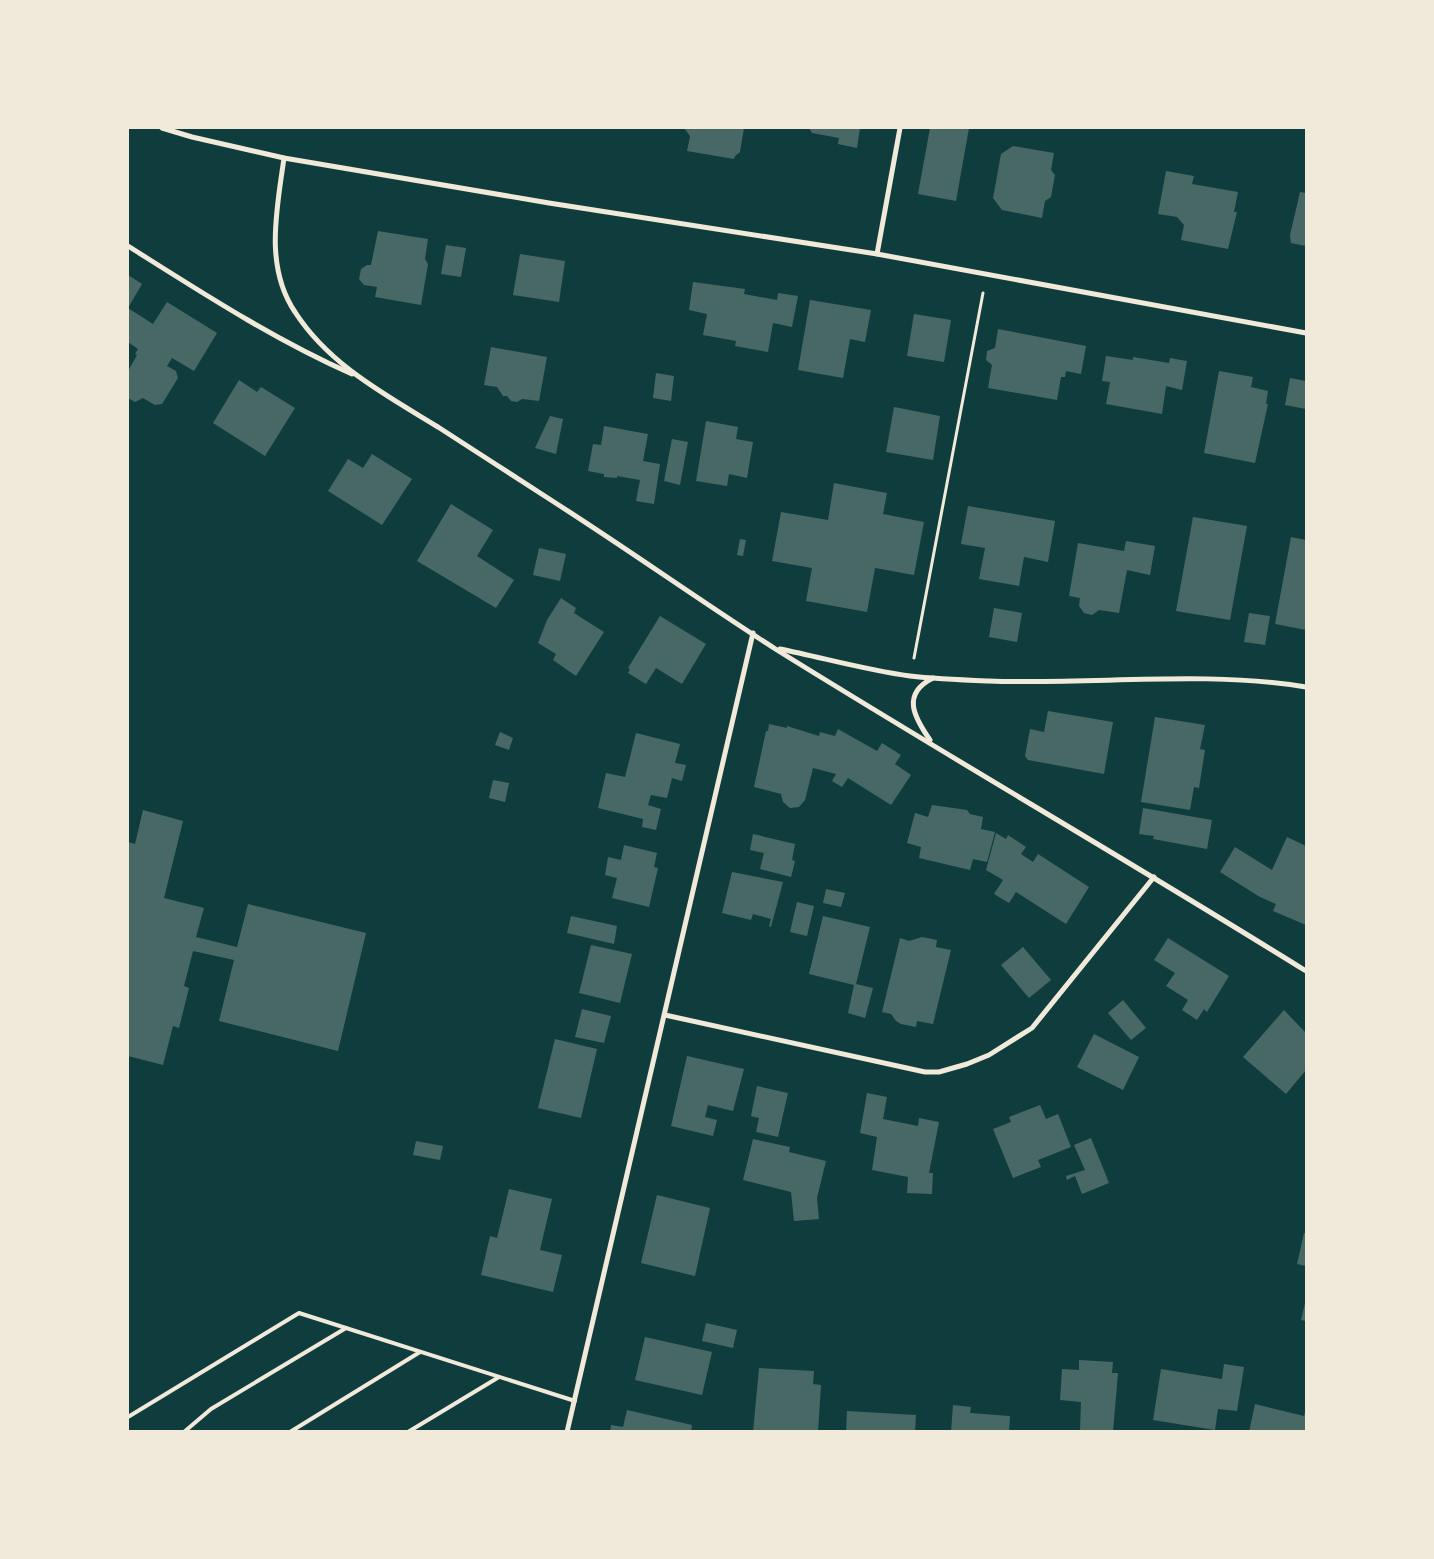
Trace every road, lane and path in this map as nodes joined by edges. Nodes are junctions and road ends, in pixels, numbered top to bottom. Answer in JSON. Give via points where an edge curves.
{"nodes":[{"id":1,"x":162,"y":128,"type":"edge"},
{"id":2,"x":900,"y":128,"type":"edge"},
{"id":3,"x":284,"y":158,"type":"junction"},
{"id":4,"x":128,"y":246,"type":"edge"},
{"id":5,"x":877,"y":254,"type":"junction"},
{"id":6,"x":986,"y":275,"type":"junction"},
{"id":7,"x":1306,"y":334,"type":"edge"},
{"id":8,"x":357,"y":376,"type":"junction"},
{"id":9,"x":753,"y":633,"type":"junction"},
{"id":10,"x":775,"y":648,"type":"junction"},
{"id":11,"x":910,"y":676,"type":"junction"},
{"id":12,"x":933,"y":678,"type":"junction"},
{"id":13,"x":1306,"y":687,"type":"edge"},
{"id":14,"x":932,"y":743,"type":"junction"},
{"id":15,"x":1154,"y":876,"type":"junction"},
{"id":16,"x":1306,"y":971,"type":"edge"},
{"id":17,"x":665,"y":1015,"type":"junction"},
{"id":18,"x":347,"y":1328,"type":"junction"},
{"id":19,"x":421,"y":1352,"type":"junction"},
{"id":20,"x":499,"y":1377,"type":"junction"},
{"id":21,"x":576,"y":1401,"type":"junction"},
{"id":22,"x":128,"y":1416,"type":"edge"},
{"id":23,"x":184,"y":1432,"type":"edge"},
{"id":24,"x":290,"y":1432,"type":"edge"},
{"id":25,"x":408,"y":1432,"type":"edge"},
{"id":26,"x":567,"y":1432,"type":"edge"}],
"edges":[{"from":1,"to":3,"type":"street"},
{"from":2,"to":5,"type":"street"},
{"from":3,"to":5,"type":"street"},
{"from":3,"to":8,"type":"street","via":[[275,238],[281,283],[292,308],[308,330]]},
{"from":4,"to":8,"type":"street","via":[[257,326]]},
{"from":5,"to":6,"type":"street"},
{"from":6,"to":7,"type":"street"},
{"from":6,"to":11,"type":"path"},
{"from":8,"to":9,"type":"street"},
{"from":9,"to":10,"type":"street"},
{"from":9,"to":17,"type":"street"},
{"from":10,"to":11,"type":"street"},
{"from":10,"to":14,"type":"street"},
{"from":11,"to":12,"type":"street"},
{"from":12,"to":13,"type":"street","via":[[1045,681],[1202,679]]},
{"from":12,"to":14,"type":"street","via":[[918,688],[912,704]]},
{"from":14,"to":15,"type":"street"},
{"from":15,"to":16,"type":"street"},
{"from":15,"to":17,"type":"street","via":[[1032,1028],[989,1055],[953,1070],[925,1072]]},
{"from":17,"to":21,"type":"street"},
{"from":18,"to":19,"type":"lane"},
{"from":18,"to":22,"type":"lane","via":[[299,1313]]},
{"from":18,"to":23,"type":"lane","via":[[211,1409]]},
{"from":19,"to":20,"type":"lane"},
{"from":19,"to":24,"type":"lane"},
{"from":20,"to":21,"type":"lane"},
{"from":20,"to":25,"type":"lane"},
{"from":21,"to":26,"type":"street"}]}
